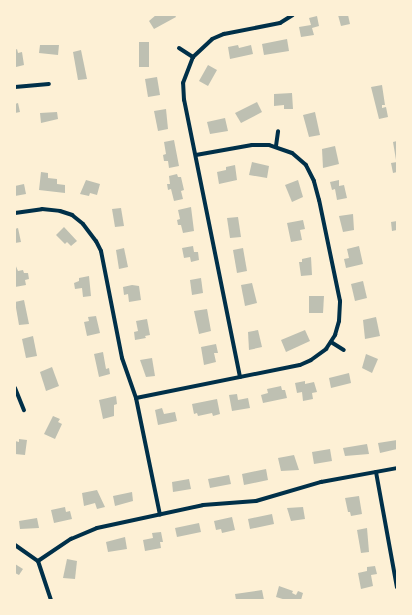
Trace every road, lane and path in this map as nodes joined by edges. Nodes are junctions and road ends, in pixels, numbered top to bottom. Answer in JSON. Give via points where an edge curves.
{"nodes":[{"id":1,"x":293,"y":15,"type":"edge"},
{"id":2,"x":179,"y":48,"type":"dead end"},
{"id":3,"x":193,"y":57,"type":"junction"},
{"id":4,"x":49,"y":84,"type":"dead end"},
{"id":5,"x":15,"y":87,"type":"edge"},
{"id":6,"x":278,"y":131,"type":"dead end"},
{"id":7,"x":276,"y":146,"type":"junction"},
{"id":8,"x":196,"y":155,"type":"junction"},
{"id":9,"x":15,"y":213,"type":"edge"},
{"id":10,"x":331,"y":342,"type":"junction"},
{"id":11,"x":344,"y":350,"type":"dead end"},
{"id":12,"x":240,"y":376,"type":"junction"},
{"id":13,"x":15,"y":388,"type":"edge"},
{"id":14,"x":136,"y":398,"type":"junction"},
{"id":15,"x":24,"y":410,"type":"dead end"},
{"id":16,"x":397,"y":468,"type":"edge"},
{"id":17,"x":376,"y":472,"type":"junction"},
{"id":18,"x":160,"y":516,"type":"junction"},
{"id":19,"x":15,"y":545,"type":"edge"},
{"id":20,"x":38,"y":561,"type":"junction"},
{"id":21,"x":397,"y":587,"type":"edge"},
{"id":22,"x":50,"y":600,"type":"edge"}],
"edges":[{"from":1,"to":3,"type":"street","via":[[280,23],[224,34],[203,45]]},
{"from":2,"to":3,"type":"street"},
{"from":3,"to":8,"type":"street","via":[[183,88]]},
{"from":4,"to":5,"type":"street"},
{"from":6,"to":7,"type":"street"},
{"from":7,"to":8,"type":"street","via":[[252,145]]},
{"from":7,"to":10,"type":"street","via":[[292,153],[310,172],[319,200],[341,312]]},
{"from":8,"to":12,"type":"street"},
{"from":9,"to":14,"type":"street","via":[[42,209],[72,216],[96,241],[122,358]]},
{"from":10,"to":11,"type":"street"},
{"from":10,"to":12,"type":"street","via":[[321,353],[300,365]]},
{"from":12,"to":14,"type":"street"},
{"from":13,"to":15,"type":"street"},
{"from":14,"to":18,"type":"street"},
{"from":16,"to":17,"type":"street"},
{"from":17,"to":18,"type":"street","via":[[321,482],[264,500],[203,506]]},
{"from":17,"to":21,"type":"street"},
{"from":18,"to":20,"type":"street","via":[[92,530],[71,539]]},
{"from":19,"to":20,"type":"street"},
{"from":20,"to":22,"type":"street"}]}
